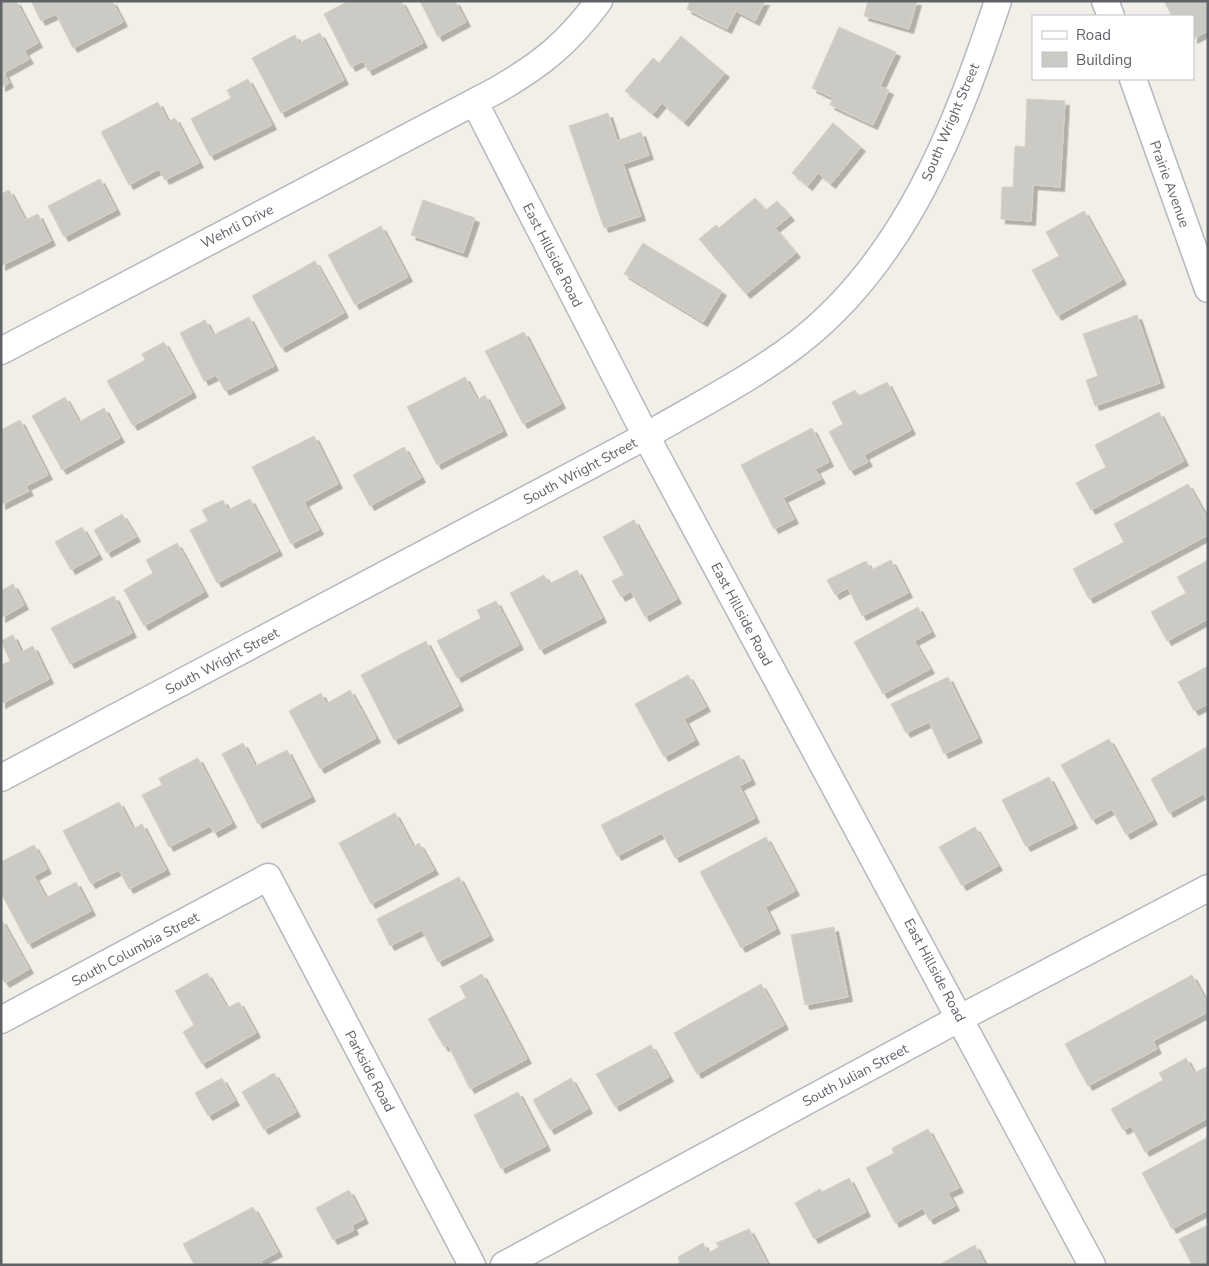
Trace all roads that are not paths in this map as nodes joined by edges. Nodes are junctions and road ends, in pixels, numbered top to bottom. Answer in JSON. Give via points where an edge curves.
{"nodes":[{"id":1,"x":599,"y":1,"type":"edge"},
{"id":2,"x":998,"y":1,"type":"edge"},
{"id":3,"x":1106,"y":1,"type":"edge"},
{"id":4,"x":1111,"y":15,"type":"edge"},
{"id":5,"x":1133,"y":80,"type":"edge"},
{"id":6,"x":475,"y":103,"type":"junction"},
{"id":7,"x":1208,"y":289,"type":"edge"},
{"id":8,"x":1,"y":351,"type":"edge"},
{"id":9,"x":646,"y":436,"type":"junction"},
{"id":10,"x":1,"y":778,"type":"edge"},
{"id":11,"x":268,"y":877,"type":"joint"},
{"id":12,"x":1208,"y":888,"type":"edge"},
{"id":13,"x":961,"y":1018,"type":"junction"},
{"id":14,"x":1,"y":1020,"type":"edge"},
{"id":15,"x":472,"y":1265,"type":"edge"},
{"id":16,"x":504,"y":1265,"type":"edge"},
{"id":17,"x":1092,"y":1265,"type":"edge"}],
"edges":[{"from":1,"to":6,"type":"street","via":[[578,30],[558,49],[532,69]]},
{"from":2,"to":9,"type":"street","name":"South Wright Street","via":[[941,153],[906,220],[875,266],[798,342],[747,378]]},
{"from":3,"to":4,"type":"street"},
{"from":5,"to":7,"type":"street","name":"Prairie Avenue"},
{"from":6,"to":8,"type":"street","name":"Wehrli Drive"},
{"from":6,"to":9,"type":"street","name":"East Hillside Road"},
{"from":9,"to":10,"type":"street","name":"South Wright Street"},
{"from":9,"to":13,"type":"street","name":"East Hillside Road"},
{"from":11,"to":14,"type":"street","name":"South Columbia Street"},
{"from":11,"to":15,"type":"street","name":"Parkside Road"},
{"from":12,"to":13,"type":"street","name":"South Julian Street"},
{"from":13,"to":16,"type":"street","name":"South Julian Street"},
{"from":13,"to":17,"type":"street","name":"East Hillside Road"}]}
